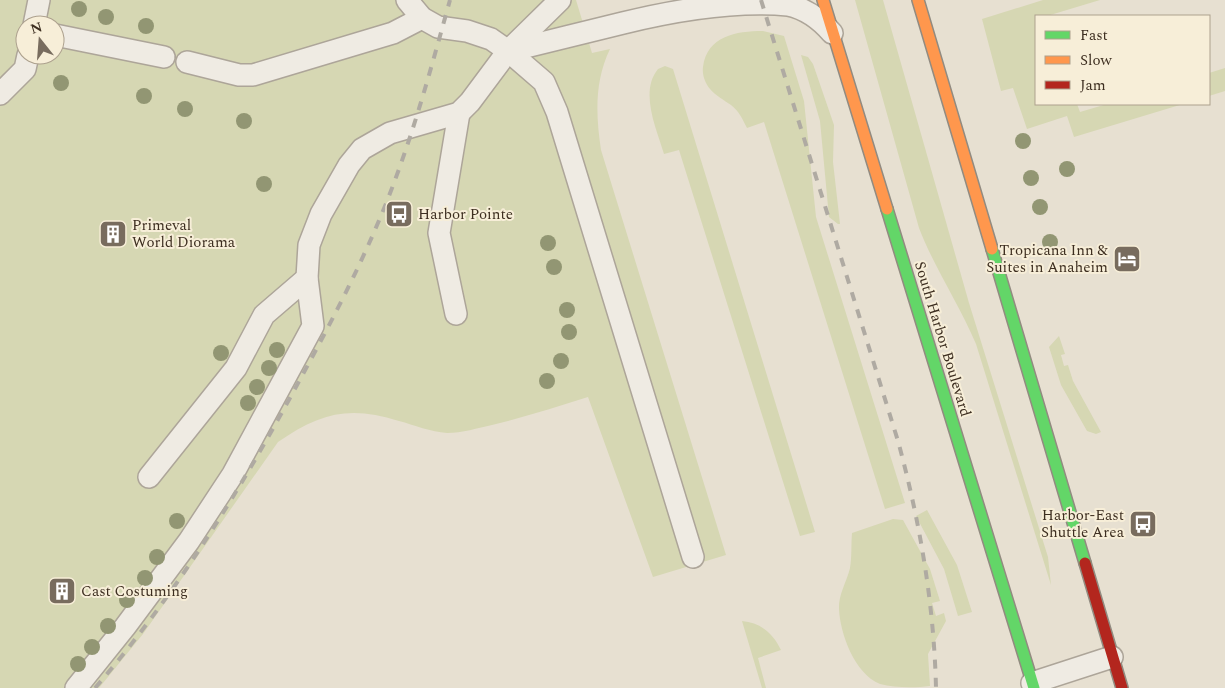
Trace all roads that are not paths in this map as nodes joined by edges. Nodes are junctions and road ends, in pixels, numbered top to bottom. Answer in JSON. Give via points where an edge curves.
{"nodes":[{"id":1,"x":39,"y":0,"type":"edge"},
{"id":2,"x":407,"y":0,"type":"edge"},
{"id":3,"x":560,"y":0,"type":"edge"},
{"id":4,"x":823,"y":0,"type":"edge"},
{"id":5,"x":918,"y":0,"type":"edge"},
{"id":6,"x":36,"y":15,"type":"edge"},
{"id":7,"x":422,"y":18,"type":"junction"},
{"id":8,"x":832,"y":32,"type":"junction"},
{"id":9,"x":65,"y":37,"type":"edge"},
{"id":10,"x":508,"y":51,"type":"junction"},
{"id":11,"x":164,"y":57,"type":"dead end"},
{"id":12,"x":187,"y":62,"type":"dead end"},
{"id":13,"x":26,"y":65,"type":"edge"},
{"id":14,"x":0,"y":94,"type":"edge"},
{"id":15,"x":459,"y":113,"type":"junction"},
{"id":16,"x":307,"y":278,"type":"junction"},
{"id":17,"x":456,"y":314,"type":"dead end"},
{"id":18,"x":149,"y":477,"type":"dead end"},
{"id":19,"x":693,"y":558,"type":"dead end"},
{"id":20,"x":1112,"y":657,"type":"junction"},
{"id":21,"x":1033,"y":685,"type":"edge"},
{"id":22,"x":76,"y":688,"type":"edge"},
{"id":23,"x":1122,"y":688,"type":"edge"}],
"edges":[{"from":1,"to":6,"type":"lane"},
{"from":2,"to":7,"type":"lane"},
{"from":3,"to":10,"type":"lane"},
{"from":4,"to":8,"type":"main road","name":"South Harbor Boulevard"},
{"from":5,"to":20,"type":"main road"},
{"from":7,"to":10,"type":"lane","via":[[438,27],[467,31],[491,39]]},
{"from":7,"to":12,"type":"lane","via":[[393,33],[253,75],[240,75]]},
{"from":8,"to":10,"type":"lane","via":[[820,18],[789,5],[760,1],[730,2],[669,12]]},
{"from":8,"to":21,"type":"main road","name":"South Harbor Boulevard"},
{"from":9,"to":11,"type":"lane"},
{"from":10,"to":15,"type":"lane"},
{"from":10,"to":19,"type":"lane","via":[[544,82],[557,112]]},
{"from":13,"to":14,"type":"lane"},
{"from":15,"to":16,"type":"lane","via":[[390,133],[362,149],[349,165],[322,214],[310,245]]},
{"from":15,"to":17,"type":"lane","via":[[439,233]]},
{"from":16,"to":18,"type":"lane","via":[[264,315],[236,368]]},
{"from":16,"to":22,"type":"lane","via":[[313,326],[234,474],[125,627]]},
{"from":20,"to":21,"type":"lane"},
{"from":20,"to":23,"type":"main road"}]}
